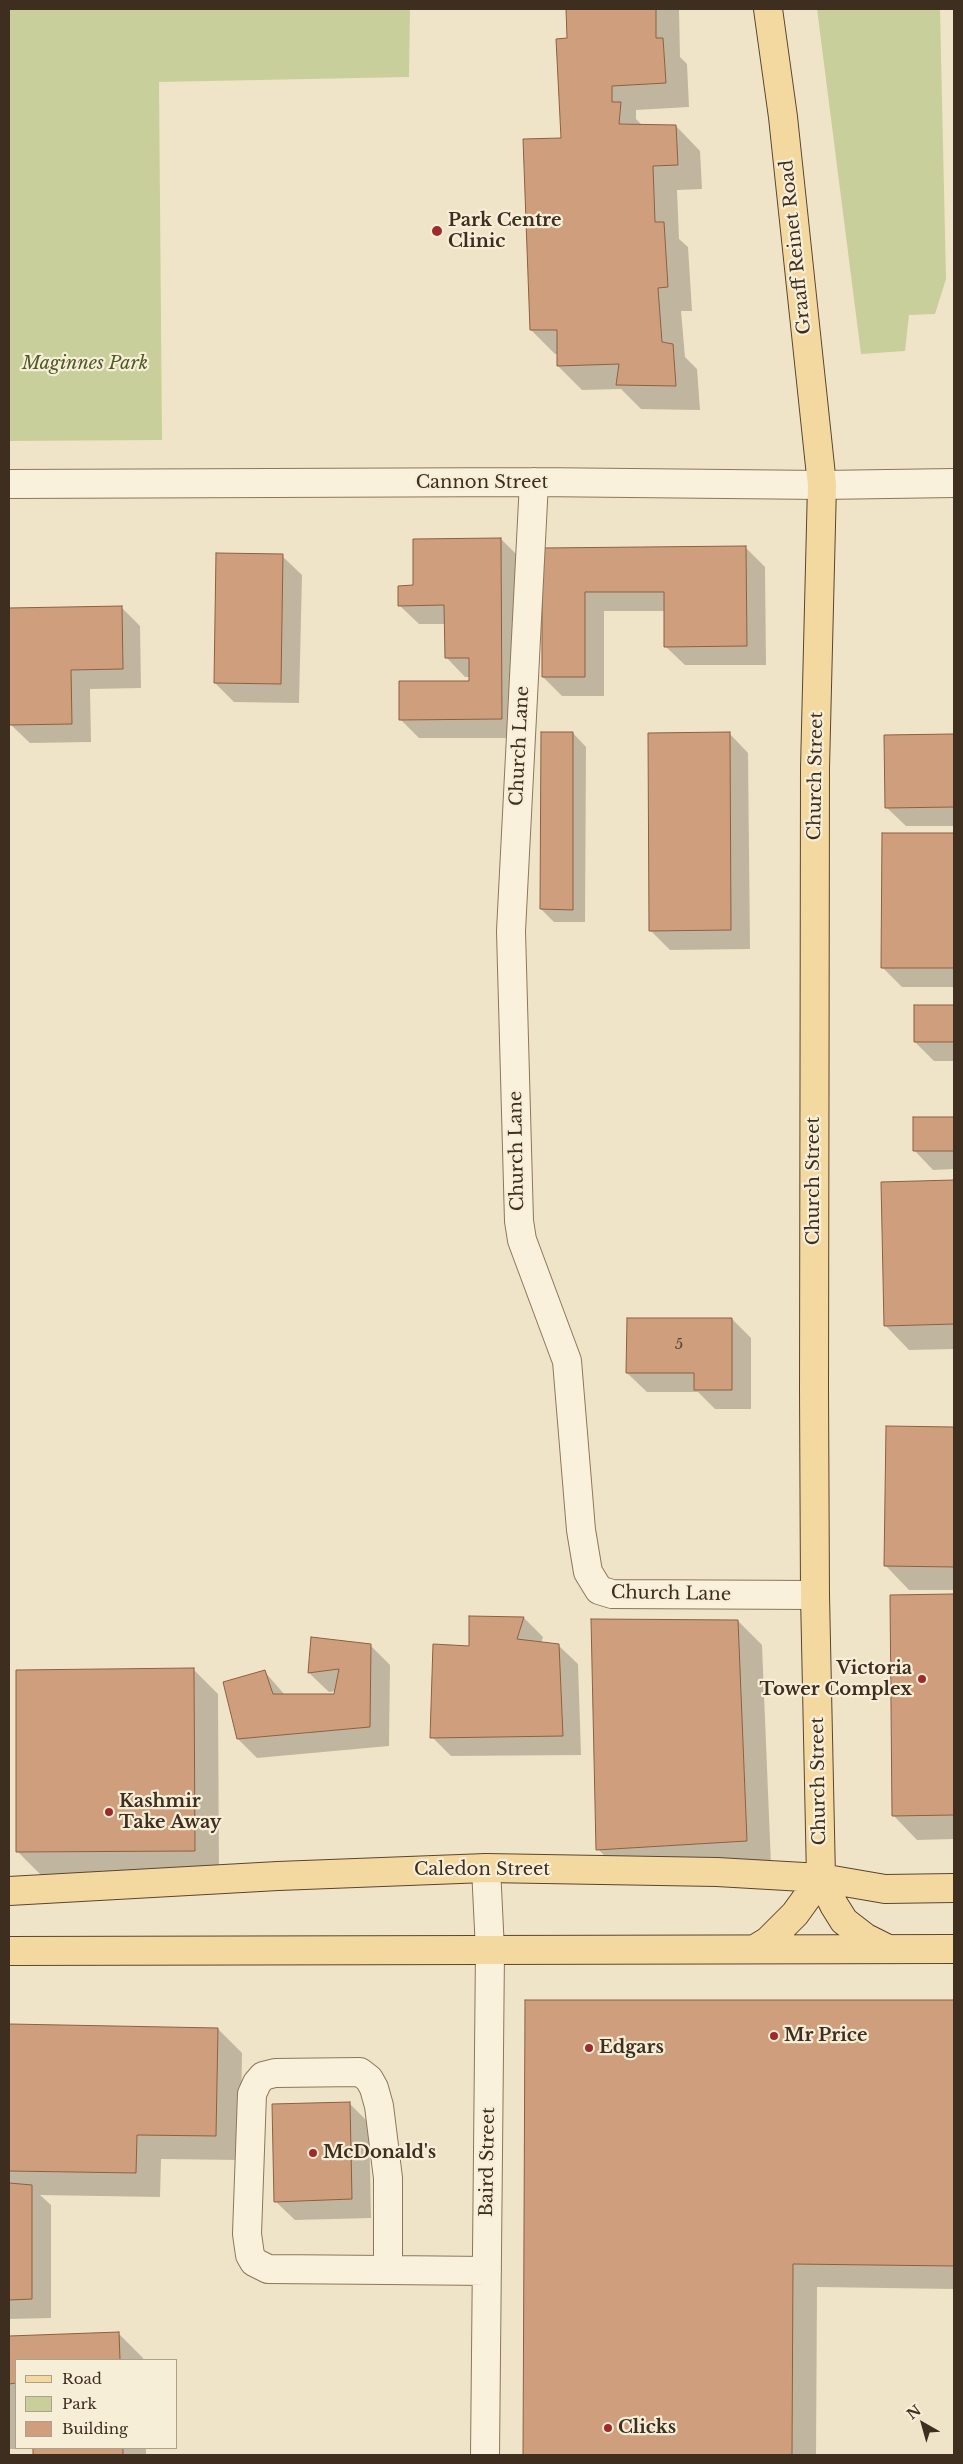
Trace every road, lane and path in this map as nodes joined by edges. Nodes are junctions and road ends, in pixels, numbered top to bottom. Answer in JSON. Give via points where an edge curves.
{"nodes":[{"id":1,"x":768,"y":9,"type":"edge"},
{"id":2,"x":534,"y":482,"type":"junction"},
{"id":3,"x":954,"y":483,"type":"edge"},
{"id":4,"x":9,"y":484,"type":"edge"},
{"id":5,"x":822,"y":485,"type":"junction"},
{"id":6,"x":815,"y":1595,"type":"junction"},
{"id":7,"x":486,"y":1868,"type":"junction"},
{"id":8,"x":821,"y":1878,"type":"junction"},
{"id":9,"x":954,"y":1888,"type":"edge"},
{"id":10,"x":9,"y":1892,"type":"edge"},
{"id":11,"x":755,"y":1949,"type":"junction"},
{"id":12,"x":888,"y":1949,"type":"junction"},
{"id":13,"x":954,"y":1949,"type":"edge"},
{"id":14,"x":490,"y":1950,"type":"junction"},
{"id":15,"x":9,"y":1951,"type":"edge"},
{"id":16,"x":388,"y":2270,"type":"junction"},
{"id":17,"x":486,"y":2270,"type":"junction"},
{"id":18,"x":485,"y":2455,"type":"edge"}],
"edges":[{"from":1,"to":5,"type":"main road","name":"Graaff Reinet Road","via":[[783,117]]},
{"from":2,"to":4,"type":"street","name":"Cannon Street"},
{"from":2,"to":5,"type":"street","name":"Cannon Street"},
{"from":2,"to":6,"type":"street","name":"Church Lane","via":[[510,931],[519,1221],[522,1240],[567,1362],[581,1530],[588,1572],[599,1590],[612,1594]]},
{"from":3,"to":5,"type":"street","name":"Cannon Street"},
{"from":5,"to":6,"type":"main road","name":"Church Street","via":[[815,788]]},
{"from":6,"to":8,"type":"main road","name":"Church Street"},
{"from":7,"to":8,"type":"main road","name":"Caledon Street","via":[[718,1872]]},
{"from":7,"to":10,"type":"main road","name":"Caledon Street"},
{"from":7,"to":14,"type":"street","name":"Baird Street"},
{"from":8,"to":9,"type":"main road","name":"Caledon Street","via":[[886,1889]]},
{"from":8,"to":11,"type":"main road","via":[[795,1914],[768,1941]]},
{"from":8,"to":12,"type":"main road","via":[[844,1921],[866,1938]]},
{"from":11,"to":12,"type":"main road"},
{"from":11,"to":14,"type":"main road"},
{"from":12,"to":13,"type":"main road"},
{"from":14,"to":15,"type":"main road"},
{"from":14,"to":17,"type":"street","name":"Baird Street"},
{"from":16,"to":16,"type":"street","via":[[268,2269],[254,2262],[247,2234],[252,2094],[263,2076],[275,2073],[360,2072],[369,2079],[379,2106],[388,2178]]},
{"from":16,"to":17,"type":"street"},
{"from":17,"to":18,"type":"street","name":"Baird Street"}]}
